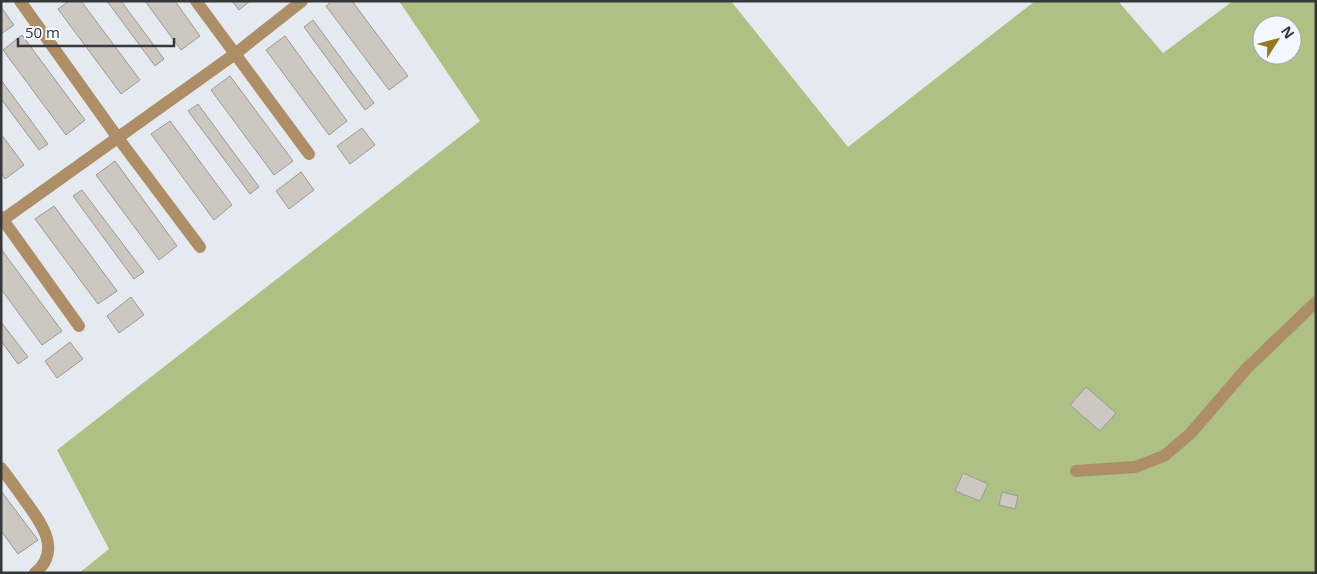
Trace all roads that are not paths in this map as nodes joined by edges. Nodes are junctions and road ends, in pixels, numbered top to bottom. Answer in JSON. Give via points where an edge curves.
{"nodes":[{"id":1,"x":20,"y":1,"type":"edge"},
{"id":2,"x":196,"y":1,"type":"edge"},
{"id":3,"x":302,"y":1,"type":"edge"},
{"id":4,"x":235,"y":54,"type":"junction"},
{"id":5,"x":118,"y":138,"type":"junction"},
{"id":6,"x":309,"y":154,"type":"dead end"},
{"id":7,"x":2,"y":219,"type":"edge"},
{"id":8,"x":200,"y":247,"type":"dead end"},
{"id":9,"x":1316,"y":302,"type":"edge"},
{"id":10,"x":79,"y":326,"type":"dead end"},
{"id":11,"x":1,"y":468,"type":"edge"},
{"id":12,"x":1076,"y":471,"type":"dead end"},
{"id":13,"x":35,"y":573,"type":"edge"}],
"edges":[{"from":1,"to":5,"type":"street"},
{"from":2,"to":4,"type":"street"},
{"from":3,"to":4,"type":"street"},
{"from":4,"to":5,"type":"street"},
{"from":4,"to":6,"type":"street"},
{"from":5,"to":7,"type":"street"},
{"from":5,"to":8,"type":"street"},
{"from":7,"to":10,"type":"street"},
{"from":9,"to":12,"type":"street","via":[[1247,368],[1190,434],[1164,456],[1135,467]]},
{"from":11,"to":13,"type":"street","via":[[44,527],[49,548],[43,566]]}]}
